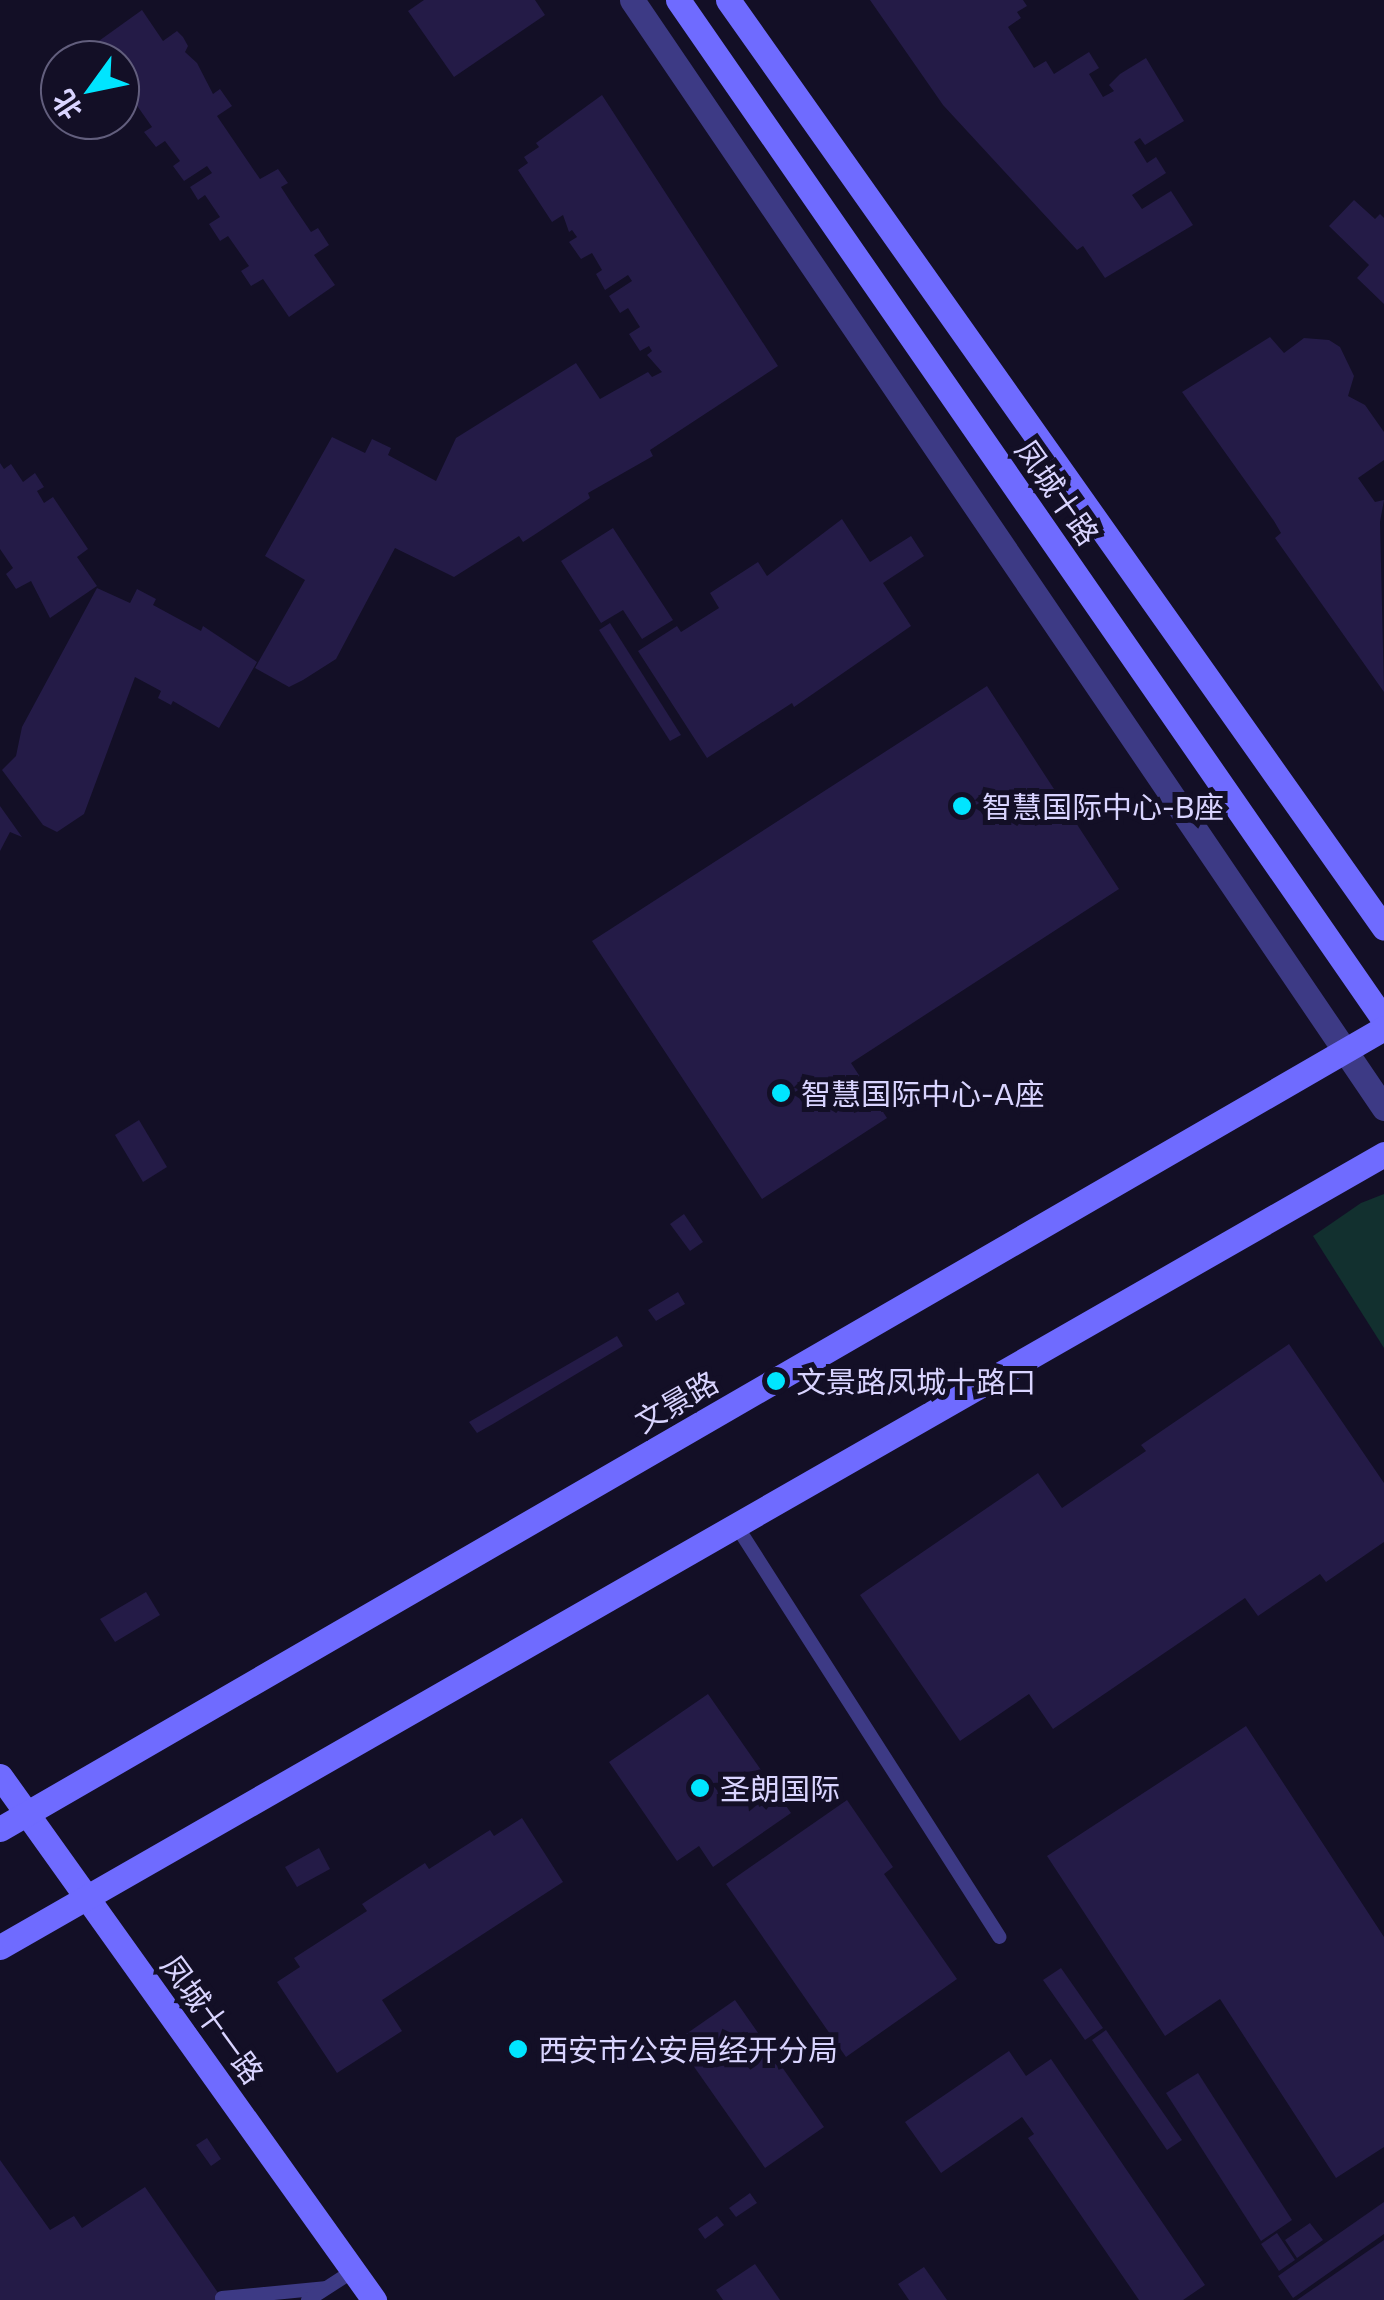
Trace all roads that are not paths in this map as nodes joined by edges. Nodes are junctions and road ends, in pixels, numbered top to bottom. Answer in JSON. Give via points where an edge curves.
{"nodes":[{"id":1,"x":632,"y":0,"type":"edge"},
{"id":2,"x":678,"y":0,"type":"edge"},
{"id":3,"x":728,"y":0,"type":"edge"},
{"id":4,"x":1384,"y":928,"type":"edge"},
{"id":5,"x":1384,"y":1020,"type":"edge"},
{"id":6,"x":1384,"y":1028,"type":"edge"},
{"id":7,"x":1344,"y":1053,"type":"junction"},
{"id":8,"x":1384,"y":1108,"type":"edge"},
{"id":9,"x":1384,"y":1154,"type":"edge"},
{"id":10,"x":736,"y":1525,"type":"junction"},
{"id":11,"x":0,"y":1776,"type":"edge"},
{"id":12,"x":27,"y":1814,"type":"junction"},
{"id":13,"x":0,"y":1829,"type":"edge"},
{"id":14,"x":86,"y":1897,"type":"junction"},
{"id":15,"x":999,"y":1938,"type":"dead end"},
{"id":16,"x":0,"y":1946,"type":"edge"},
{"id":17,"x":353,"y":2271,"type":"junction"},
{"id":18,"x":324,"y":2288,"type":"junction"},
{"id":19,"x":222,"y":2298,"type":"edge"},
{"id":20,"x":308,"y":2300,"type":"edge"},
{"id":21,"x":374,"y":2300,"type":"edge"}],
"edges":[{"from":1,"to":7,"type":"street"},
{"from":2,"to":5,"type":"main road","name":"凤城十路"},
{"from":3,"to":4,"type":"main road","name":"凤城十路"},
{"from":6,"to":7,"type":"main road","name":"文景路"},
{"from":7,"to":8,"type":"street"},
{"from":7,"to":12,"type":"main road","name":"文景路"},
{"from":9,"to":10,"type":"main road"},
{"from":10,"to":14,"type":"main road"},
{"from":10,"to":15,"type":"lane"},
{"from":11,"to":12,"type":"main road","name":"凤城十一路"},
{"from":12,"to":13,"type":"main road","name":"文景路"},
{"from":12,"to":14,"type":"main road","name":"凤城十一路"},
{"from":14,"to":16,"type":"main road"},
{"from":14,"to":17,"type":"main road","name":"凤城十一路"},
{"from":17,"to":18,"type":"lane"},
{"from":17,"to":21,"type":"main road","name":"凤城十一路"},
{"from":18,"to":19,"type":"lane"},
{"from":18,"to":20,"type":"lane"}]}
